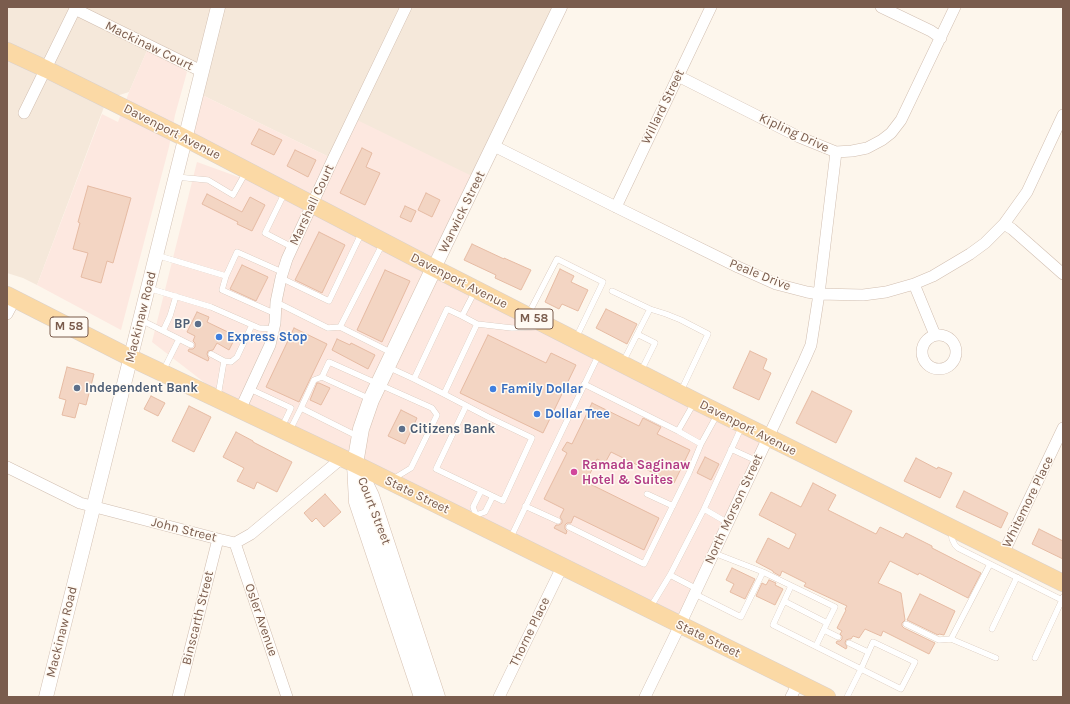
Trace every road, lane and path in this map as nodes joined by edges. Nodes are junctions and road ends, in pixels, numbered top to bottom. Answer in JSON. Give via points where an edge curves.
{"nodes":[{"id":1,"x":218,"y":7,"type":"edge"},
{"id":2,"x":406,"y":7,"type":"edge"},
{"id":3,"x":560,"y":7,"type":"edge"},
{"id":4,"x":711,"y":7,"type":"edge"},
{"id":5,"x":881,"y":7,"type":"edge"},
{"id":6,"x":955,"y":7,"type":"edge"},
{"id":7,"x":76,"y":8,"type":"edge"},
{"id":8,"x":941,"y":38,"type":"junction"},
{"id":9,"x":7,"y":51,"type":"edge"},
{"id":10,"x":46,"y":69,"type":"junction"},
{"id":11,"x":201,"y":71,"type":"junction"},
{"id":12,"x":678,"y":76,"type":"junction"},
{"id":13,"x":24,"y":114,"type":"dead end"},
{"id":14,"x":1063,"y":115,"type":"edge"},
{"id":15,"x":185,"y":138,"type":"junction"},
{"id":16,"x":494,"y":146,"type":"junction"},
{"id":17,"x":836,"y":152,"type":"junction"},
{"id":18,"x":247,"y":170,"type":"junction"},
{"id":19,"x":175,"y":177,"type":"junction"},
{"id":20,"x":286,"y":190,"type":"junction"},
{"id":21,"x":312,"y":204,"type":"junction"},
{"id":22,"x":616,"y":207,"type":"junction"},
{"id":23,"x":1004,"y":224,"type":"junction"},
{"id":24,"x":364,"y":230,"type":"junction"},
{"id":25,"x":384,"y":241,"type":"junction"},
{"id":26,"x":292,"y":247,"type":"junction"},
{"id":27,"x":156,"y":255,"type":"junction"},
{"id":28,"x":434,"y":268,"type":"junction"},
{"id":29,"x":1063,"y":274,"type":"edge"},
{"id":30,"x":282,"y":275,"type":"junction"},
{"id":31,"x":226,"y":276,"type":"junction"},
{"id":32,"x":914,"y":284,"type":"junction"},
{"id":33,"x":148,"y":288,"type":"junction"},
{"id":34,"x":476,"y":289,"type":"junction"},
{"id":35,"x":612,"y":291,"type":"dead end"},
{"id":36,"x":819,"y":294,"type":"junction"},
{"id":37,"x":176,"y":296,"type":"junction"},
{"id":38,"x":11,"y":297,"type":"edge"},
{"id":39,"x":276,"y":302,"type":"junction"},
{"id":40,"x":650,"y":310,"type":"junction"},
{"id":41,"x":7,"y":314,"type":"edge"},
{"id":42,"x":276,"y":314,"type":"junction"},
{"id":43,"x":462,"y":316,"type":"junction"},
{"id":44,"x":528,"y":316,"type":"junction"},
{"id":45,"x":140,"y":320,"type":"junction"},
{"id":46,"x":477,"y":324,"type":"junction"},
{"id":47,"x":252,"y":325,"type":"junction"},
{"id":48,"x":340,"y":327,"type":"junction"},
{"id":49,"x":550,"y":327,"type":"junction"},
{"id":50,"x":274,"y":330,"type":"junction"},
{"id":51,"x":163,"y":331,"type":"junction"},
{"id":52,"x":637,"y":334,"type":"junction"},
{"id":53,"x":935,"y":335,"type":"dead end"},
{"id":54,"x":179,"y":339,"type":"junction"},
{"id":55,"x":575,"y":340,"type":"junction"},
{"id":56,"x":191,"y":345,"type":"dead end"},
{"id":57,"x":600,"y":353,"type":"junction"},
{"id":58,"x":211,"y":354,"type":"dead end"},
{"id":59,"x":131,"y":358,"type":"junction"},
{"id":60,"x":390,"y":360,"type":"junction"},
{"id":61,"x":224,"y":361,"type":"junction"},
{"id":62,"x":622,"y":364,"type":"junction"},
{"id":63,"x":162,"y":373,"type":"junction"},
{"id":64,"x":640,"y":373,"type":"junction"},
{"id":65,"x":322,"y":377,"type":"junction"},
{"id":66,"x":414,"y":379,"type":"junction"},
{"id":67,"x":584,"y":384,"type":"junction"},
{"id":68,"x":378,"y":385,"type":"junction"},
{"id":69,"x":250,"y":389,"type":"junction"},
{"id":70,"x":444,"y":394,"type":"junction"},
{"id":71,"x":687,"y":397,"type":"junction"},
{"id":72,"x":217,"y":399,"type":"junction"},
{"id":73,"x":371,"y":400,"type":"junction"},
{"id":74,"x":466,"y":406,"type":"junction"},
{"id":75,"x":300,"y":408,"type":"junction"},
{"id":76,"x":240,"y":410,"type":"junction"},
{"id":77,"x":718,"y":413,"type":"junction"},
{"id":78,"x":742,"y":425,"type":"junction"},
{"id":79,"x":1063,"y":428,"type":"edge"},
{"id":80,"x":285,"y":431,"type":"junction"},
{"id":81,"x":678,"y":431,"type":"junction"},
{"id":82,"x":359,"y":437,"type":"junction"},
{"id":83,"x":768,"y":438,"type":"junction"},
{"id":84,"x":702,"y":444,"type":"junction"},
{"id":85,"x":732,"y":449,"type":"junction"},
{"id":86,"x":348,"y":461,"type":"junction"},
{"id":87,"x":757,"y":461,"type":"junction"},
{"id":88,"x":7,"y":467,"type":"edge"},
{"id":89,"x":390,"y":482,"type":"junction"},
{"id":90,"x":481,"y":490,"type":"junction"},
{"id":91,"x":647,"y":494,"type":"dead end"},
{"id":92,"x":493,"y":496,"type":"junction"},
{"id":93,"x":525,"y":506,"type":"junction"},
{"id":94,"x":673,"y":506,"type":"junction"},
{"id":95,"x":94,"y":507,"type":"junction"},
{"id":96,"x":704,"y":509,"type":"junction"},
{"id":97,"x":474,"y":519,"type":"junction"},
{"id":98,"x":558,"y":521,"type":"dead end"},
{"id":99,"x":728,"y":523,"type":"junction"},
{"id":100,"x":569,"y":527,"type":"dead end"},
{"id":101,"x":218,"y":539,"type":"junction"},
{"id":102,"x":509,"y":541,"type":"junction"},
{"id":103,"x":235,"y":543,"type":"junction"},
{"id":104,"x":714,"y":553,"type":"junction"},
{"id":105,"x":997,"y":559,"type":"junction"},
{"id":106,"x":562,"y":567,"type":"junction"},
{"id":107,"x":763,"y":572,"type":"junction"},
{"id":108,"x":670,"y":575,"type":"junction"},
{"id":109,"x":1017,"y":577,"type":"junction"},
{"id":110,"x":791,"y":586,"type":"junction"},
{"id":111,"x":696,"y":592,"type":"junction"},
{"id":112,"x":1063,"y":593,"type":"edge"},
{"id":113,"x":784,"y":602,"type":"junction"},
{"id":114,"x":648,"y":610,"type":"junction"},
{"id":115,"x":827,"y":623,"type":"junction"},
{"id":116,"x":906,"y":624,"type":"dead end"},
{"id":117,"x":680,"y":625,"type":"junction"},
{"id":118,"x":992,"y":628,"type":"dead end"},
{"id":119,"x":824,"y":630,"type":"junction"},
{"id":120,"x":838,"y":637,"type":"dead end"},
{"id":121,"x":951,"y":638,"type":"junction"},
{"id":122,"x":849,"y":643,"type":"dead end"},
{"id":123,"x":816,"y":646,"type":"junction"},
{"id":124,"x":868,"y":652,"type":"junction"},
{"id":125,"x":996,"y":658,"type":"dead end"},
{"id":126,"x":1035,"y":658,"type":"dead end"},
{"id":127,"x":861,"y":669,"type":"junction"},
{"id":128,"x":794,"y":690,"type":"edge"},
{"id":129,"x":46,"y":697,"type":"edge"},
{"id":130,"x":178,"y":697,"type":"edge"},
{"id":131,"x":287,"y":697,"type":"edge"},
{"id":132,"x":422,"y":697,"type":"edge"},
{"id":133,"x":437,"y":697,"type":"edge"},
{"id":134,"x":499,"y":697,"type":"edge"},
{"id":135,"x":645,"y":697,"type":"edge"},
{"id":136,"x":827,"y":697,"type":"edge"},
{"id":137,"x":847,"y":697,"type":"edge"}],
"edges":[{"from":1,"to":11,"type":"street","name":"Mackinaw Road"},
{"from":2,"to":21,"type":"street","name":"Marshall Court"},
{"from":3,"to":16,"type":"street","name":"Warwick Street"},
{"from":4,"to":12,"type":"street","name":"Willard Street"},
{"from":5,"to":8,"type":"street"},
{"from":6,"to":8,"type":"street","name":"Kipling Drive"},
{"from":7,"to":10,"type":"street","name":"Mackinaw Court"},
{"from":7,"to":11,"type":"street","name":"Mackinaw Court"},
{"from":8,"to":17,"type":"street","name":"Kipling Drive","via":[[902,120],[891,133],[867,148]]},
{"from":9,"to":10,"type":"main road","name":"Davenport Avenue","number":"M 58"},
{"from":10,"to":13,"type":"street","name":"Mackinaw Court"},
{"from":10,"to":15,"type":"main road","name":"Davenport Avenue","number":"M 58"},
{"from":11,"to":15,"type":"street","name":"Mackinaw Road"},
{"from":12,"to":17,"type":"street","name":"Kipling Drive","via":[[799,137]]},
{"from":12,"to":22,"type":"street","name":"Willard Street"},
{"from":14,"to":23,"type":"street","name":"Peale Drive","via":[[1027,192]]},
{"from":15,"to":18,"type":"main road","name":"Davenport Avenue","number":"M 58"},
{"from":15,"to":19,"type":"street","name":"Mackinaw Road"},
{"from":16,"to":22,"type":"street","name":"Peale Drive"},
{"from":16,"to":28,"type":"street","name":"Warwick Street"},
{"from":17,"to":36,"type":"street","name":"North Morson Street"},
{"from":18,"to":19,"type":"lane","via":[[233,195],[208,180]]},
{"from":18,"to":20,"type":"main road","name":"Davenport Avenue","number":"M 58"},
{"from":19,"to":27,"type":"street","name":"Mackinaw Road"},
{"from":20,"to":21,"type":"main road","name":"Davenport Avenue","number":"M 58"},
{"from":20,"to":26,"type":"lane","via":[[264,233]]},
{"from":21,"to":24,"type":"main road","name":"Davenport Avenue","number":"M 58"},
{"from":21,"to":26,"type":"street","name":"Marshall Court"},
{"from":22,"to":36,"type":"street","name":"Peale Drive","via":[[776,284]]},
{"from":23,"to":29,"type":"street"},
{"from":23,"to":32,"type":"street","name":"Peale Drive","via":[[970,254]]},
{"from":24,"to":25,"type":"main road","name":"Davenport Avenue","number":"M 58"},
{"from":24,"to":30,"type":"lane","via":[[329,301]]},
{"from":25,"to":28,"type":"main road","name":"Davenport Avenue","number":"M 58"},
{"from":25,"to":48,"type":"lane"},
{"from":26,"to":30,"type":"street","name":"Marshall Court"},
{"from":27,"to":31,"type":"lane"},
{"from":27,"to":33,"type":"street","name":"Mackinaw Road"},
{"from":28,"to":34,"type":"main road","name":"Davenport Avenue","number":"M 58"},
{"from":28,"to":60,"type":"main road","name":"Warwick Street"},
{"from":30,"to":31,"type":"lane","via":[[237,252]]},
{"from":30,"to":39,"type":"street","name":"Marshall Court"},
{"from":31,"to":42,"type":"lane","via":[[222,290]]},
{"from":32,"to":36,"type":"street","name":"Peale Drive","via":[[863,295]]},
{"from":32,"to":53,"type":"street"},
{"from":33,"to":37,"type":"lane"},
{"from":33,"to":45,"type":"street","name":"Mackinaw Road"},
{"from":34,"to":43,"type":"lane"},
{"from":34,"to":44,"type":"main road","name":"Davenport Avenue","number":"M 58"},
{"from":35,"to":40,"type":"lane"},
{"from":36,"to":83,"type":"street","name":"North Morson Street","via":[[811,345]]},
{"from":37,"to":47,"type":"lane","via":[[211,307]]},
{"from":37,"to":51,"type":"lane"},
{"from":38,"to":41,"type":"street"},
{"from":38,"to":59,"type":"main road","name":"State Street","number":"M 58"},
{"from":39,"to":42,"type":"street","name":"Marshall Court"},
{"from":39,"to":48,"type":"lane","via":[[328,328]]},
{"from":40,"to":52,"type":"lane"},
{"from":40,"to":71,"type":"lane","via":[[681,320],[708,334]]},
{"from":42,"to":50,"type":"street","name":"Marshall Court"},
{"from":43,"to":46,"type":"lane"},
{"from":43,"to":66,"type":"lane","via":[[447,309]]},
{"from":44,"to":49,"type":"main road","name":"Davenport Avenue","number":"M 58"},
{"from":44,"to":55,"type":"lane","via":[[557,259],[590,275],[603,282]]},
{"from":45,"to":51,"type":"lane"},
{"from":45,"to":59,"type":"street","name":"Mackinaw Road"},
{"from":46,"to":49,"type":"lane","via":[[512,328]]},
{"from":46,"to":70,"type":"lane"},
{"from":47,"to":50,"type":"lane"},
{"from":47,"to":61,"type":"lane","via":[[237,357],[231,362]]},
{"from":48,"to":60,"type":"lane"},
{"from":49,"to":55,"type":"main road","name":"Davenport Avenue","number":"M 58"},
{"from":50,"to":69,"type":"street","name":"Marshall Court"},
{"from":51,"to":54,"type":"lane"},
{"from":52,"to":62,"type":"lane"},
{"from":52,"to":64,"type":"lane","via":[[654,343]]},
{"from":54,"to":56,"type":"lane"},
{"from":54,"to":63,"type":"lane"},
{"from":55,"to":57,"type":"main road","name":"Davenport Avenue","number":"M 58"},
{"from":57,"to":62,"type":"main road","name":"Davenport Avenue","number":"M 58"},
{"from":57,"to":67,"type":"lane"},
{"from":58,"to":61,"type":"lane"},
{"from":59,"to":63,"type":"main road","name":"State Street","number":"M 58"},
{"from":59,"to":95,"type":"street","name":"Mackinaw Road"},
{"from":60,"to":66,"type":"lane"},
{"from":60,"to":68,"type":"main road","name":"Warwick Street"},
{"from":61,"to":72,"type":"lane"},
{"from":62,"to":64,"type":"main road","name":"Davenport Avenue","number":"M 58"},
{"from":63,"to":72,"type":"main road","name":"State Street","number":"M 58"},
{"from":64,"to":71,"type":"main road","name":"Davenport Avenue","number":"M 58"},
{"from":65,"to":68,"type":"lane","via":[[329,362]]},
{"from":65,"to":73,"type":"lane"},
{"from":65,"to":75,"type":"lane","via":[[314,380]]},
{"from":66,"to":70,"type":"lane"},
{"from":67,"to":81,"type":"lane"},
{"from":67,"to":93,"type":"lane"},
{"from":68,"to":73,"type":"main road","name":"Warwick Street"},
{"from":68,"to":89,"type":"lane","via":[[432,408],[437,415],[411,468]]},
{"from":69,"to":76,"type":"street","name":"Marshall Court"},
{"from":69,"to":80,"type":"lane","via":[[290,408]]},
{"from":70,"to":74,"type":"lane"},
{"from":71,"to":77,"type":"main road","name":"Davenport Avenue","number":"M 58"},
{"from":71,"to":81,"type":"lane"},
{"from":72,"to":76,"type":"main road","name":"State Street","number":"M 58"},
{"from":73,"to":82,"type":"main road","name":"Warwick Street"},
{"from":74,"to":90,"type":"lane","via":[[436,469]]},
{"from":74,"to":92,"type":"lane","via":[[532,438],[503,501]]},
{"from":75,"to":80,"type":"lane"},
{"from":75,"to":82,"type":"lane"},
{"from":76,"to":80,"type":"main road","name":"State Street","number":"M 58"},
{"from":77,"to":78,"type":"main road","name":"Davenport Avenue","number":"M 58"},
{"from":77,"to":84,"type":"lane"},
{"from":78,"to":83,"type":"main road","name":"Davenport Avenue","number":"M 58"},
{"from":78,"to":85,"type":"lane"},
{"from":79,"to":105,"type":"street","name":"Whitemore Place"},
{"from":80,"to":86,"type":"main road","name":"State Street","number":"M 58"},
{"from":81,"to":84,"type":"lane"},
{"from":82,"to":86,"type":"main road","name":"Warwick Street"},
{"from":83,"to":87,"type":"street","name":"North Morson Street"},
{"from":83,"to":105,"type":"main road","name":"Davenport Avenue","number":"M 58","via":[[951,528]]},
{"from":84,"to":94,"type":"lane"},
{"from":85,"to":87,"type":"lane"},
{"from":85,"to":96,"type":"lane"},
{"from":86,"to":89,"type":"main road","name":"State Street","number":"M 58"},
{"from":86,"to":103,"type":"street","name":"John Street","via":[[252,534]]},
{"from":86,"to":132,"type":"main road","name":"Court Street","via":[[357,502]]},
{"from":86,"to":133,"type":"main road","name":"Court Street","via":[[371,496]]},
{"from":87,"to":99,"type":"street","name":"North Morson Street"},
{"from":88,"to":95,"type":"street","name":"John Street","via":[[80,503]]},
{"from":89,"to":97,"type":"main road","name":"State Street","number":"M 58"},
{"from":90,"to":92,"type":"lane"},
{"from":90,"to":97,"type":"lane","via":[[473,507]]},
{"from":91,"to":94,"type":"lane"},
{"from":92,"to":97,"type":"lane","via":[[485,512]]},
{"from":93,"to":98,"type":"lane"},
{"from":93,"to":102,"type":"lane"},
{"from":94,"to":100,"type":"lane","via":[[644,564]]},
{"from":95,"to":101,"type":"street","name":"John Street"},
{"from":95,"to":129,"type":"street","name":"Mackinaw Road"},
{"from":96,"to":99,"type":"lane"},
{"from":96,"to":108,"type":"lane"},
{"from":97,"to":102,"type":"main road","name":"State Street","number":"M 58"},
{"from":99,"to":104,"type":"street","name":"North Morson Street"},
{"from":101,"to":103,"type":"street","name":"John Street"},
{"from":101,"to":130,"type":"street","name":"Binscarth Street"},
{"from":102,"to":106,"type":"main road","name":"State Street","number":"M 58"},
{"from":103,"to":131,"type":"street","name":"Osler Avenue"},
{"from":104,"to":107,"type":"lane"},
{"from":104,"to":111,"type":"street","name":"North Morson Street"},
{"from":105,"to":109,"type":"lane"},
{"from":105,"to":112,"type":"main road","name":"Davenport Avenue","number":"M 58"},
{"from":105,"to":121,"type":"lane"},
{"from":106,"to":114,"type":"main road","name":"State Street","number":"M 58"},
{"from":106,"to":134,"type":"street","name":"Thorne Place"},
{"from":107,"to":110,"type":"lane"},
{"from":107,"to":111,"type":"lane","via":[[741,617]]},
{"from":108,"to":111,"type":"lane"},
{"from":108,"to":114,"type":"lane"},
{"from":109,"to":112,"type":"lane"},
{"from":109,"to":118,"type":"lane"},
{"from":110,"to":113,"type":"lane"},
{"from":110,"to":115,"type":"lane","via":[[835,607]]},
{"from":111,"to":117,"type":"street","name":"North Morson Street"},
{"from":112,"to":126,"type":"lane"},
{"from":113,"to":115,"type":"lane"},
{"from":113,"to":123,"type":"lane","via":[[773,625]]},
{"from":114,"to":117,"type":"main road","name":"State Street","number":"M 58"},
{"from":115,"to":119,"type":"lane"},
{"from":116,"to":121,"type":"lane","via":[[938,640]]},
{"from":117,"to":128,"type":"main road","name":"State Street","number":"M 58"},
{"from":117,"to":135,"type":"street","name":"North Morson Street"},
{"from":119,"to":120,"type":"lane"},
{"from":119,"to":123,"type":"lane"},
{"from":121,"to":125,"type":"lane"},
{"from":122,"to":124,"type":"lane"},
{"from":123,"to":127,"type":"lane"},
{"from":124,"to":127,"type":"lane"},
{"from":124,"to":127,"type":"lane","via":[[873,642],[914,662],[901,689]]},
{"from":127,"to":137,"type":"lane"},
{"from":128,"to":136,"type":"main road","name":"State Street","number":"M 58"}]}
